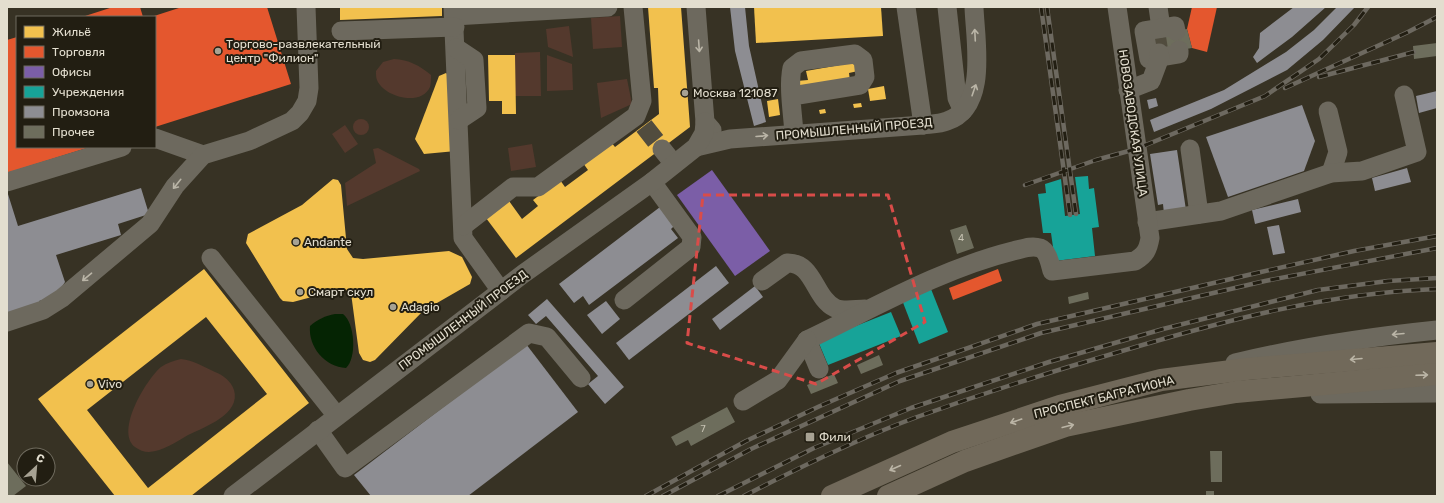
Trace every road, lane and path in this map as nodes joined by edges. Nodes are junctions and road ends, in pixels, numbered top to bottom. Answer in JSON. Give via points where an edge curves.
{"nodes":[{"id":1,"x":306,"y":7,"type":"edge"},
{"id":2,"x":608,"y":7,"type":"edge"},
{"id":3,"x":632,"y":7,"type":"edge"},
{"id":4,"x":696,"y":7,"type":"edge"},
{"id":5,"x":906,"y":7,"type":"edge"},
{"id":6,"x":947,"y":7,"type":"edge"},
{"id":7,"x":974,"y":7,"type":"edge"},
{"id":8,"x":1117,"y":7,"type":"edge"},
{"id":9,"x":1158,"y":7,"type":"edge"},
{"id":10,"x":454,"y":17,"type":"edge"},
{"id":11,"x":341,"y":31,"type":"dead end"},
{"id":12,"x":1128,"y":90,"type":"junction"},
{"id":13,"x":1404,"y":95,"type":"dead end"},
{"id":14,"x":792,"y":96,"type":"dead end"},
{"id":15,"x":963,"y":111,"type":"junction"},
{"id":16,"x":1328,"y":111,"type":"dead end"},
{"id":17,"x":705,"y":122,"type":"junction"},
{"id":18,"x":923,"y":125,"type":"junction"},
{"id":19,"x":794,"y":134,"type":"junction"},
{"id":20,"x":156,"y":138,"type":"edge"},
{"id":21,"x":730,"y":139,"type":"junction"},
{"id":22,"x":696,"y":147,"type":"junction"},
{"id":23,"x":119,"y":148,"type":"edge"},
{"id":24,"x":662,"y":149,"type":"tunnel mouth"},
{"id":25,"x":1190,"y":149,"type":"dead end"},
{"id":26,"x":203,"y":155,"type":"junction"},
{"id":27,"x":674,"y":164,"type":"junction"},
{"id":28,"x":1331,"y":173,"type":"junction"},
{"id":29,"x":7,"y":182,"type":"edge"},
{"id":30,"x":652,"y":182,"type":"junction"},
{"id":31,"x":1199,"y":214,"type":"junction"},
{"id":32,"x":463,"y":226,"type":"junction"},
{"id":33,"x":1148,"y":230,"type":"junction"},
{"id":34,"x":212,"y":258,"type":"dead end"},
{"id":35,"x":762,"y":281,"type":"dead end"},
{"id":36,"x":500,"y":291,"type":"junction"},
{"id":37,"x":624,"y":300,"type":"dead end"},
{"id":38,"x":872,"y":309,"type":"junction"},
{"id":39,"x":7,"y":322,"type":"edge"},
{"id":40,"x":1437,"y":330,"type":"edge"},
{"id":41,"x":807,"y":340,"type":"junction"},
{"id":42,"x":1437,"y":353,"type":"edge"},
{"id":43,"x":819,"y":369,"type":"dead end"},
{"id":44,"x":1437,"y":374,"type":"edge"},
{"id":45,"x":581,"y":378,"type":"dead end"},
{"id":46,"x":1161,"y":380,"type":"junction"},
{"id":47,"x":1437,"y":393,"type":"edge"},
{"id":48,"x":1189,"y":400,"type":"junction"},
{"id":49,"x":743,"y":401,"type":"dead end"},
{"id":50,"x":337,"y":416,"type":"junction"},
{"id":51,"x":318,"y":430,"type":"junction"},
{"id":52,"x":233,"y":496,"type":"edge"},
{"id":53,"x":832,"y":496,"type":"edge"},
{"id":54,"x":888,"y":496,"type":"edge"}],
"edges":[{"from":1,"to":26,"type":"street","via":[[309,88],[307,101],[300,113],[292,121],[249,141]]},
{"from":2,"to":10,"type":"street"},
{"from":3,"to":32,"type":"street","via":[[642,101],[640,121],[538,187],[513,187]]},
{"from":4,"to":17,"type":"street","name":"ПРОМЫШЛЕННЫЙ ПРОЕЗД","one_way":true},
{"from":5,"to":18,"type":"street"},
{"from":6,"to":15,"type":"street","via":[[957,98]]},
{"from":15,"to":7,"type":"street","name":"ПРОМЫШЛЕННЫЙ ПРОЕЗД","one_way":true,"via":[[969,104],[977,81]]},
{"from":8,"to":12,"type":"street","name":"НОВОЗАВОДСКАЯ УЛИЦА"},
{"from":9,"to":12,"type":"street","via":[[1163,31],[1144,31],[1149,59],[1167,53],[1151,81]]},
{"from":10,"to":11,"type":"street"},
{"from":10,"to":32,"type":"street"},
{"from":12,"to":33,"type":"street","name":"НОВОЗАВОДСКАЯ УЛИЦА"},
{"from":13,"to":28,"type":"street","via":[[1417,152],[1362,171]]},
{"from":14,"to":19,"type":"street"},
{"from":15,"to":18,"type":"street","name":"ПРОМЫШЛЕННЫЙ ПРОЕЗД","via":[[948,121]]},
{"from":16,"to":28,"type":"street","via":[[1338,152]]},
{"from":17,"to":21,"type":"street","via":[[718,135]]},
{"from":17,"to":22,"type":"street","name":"ПРОМЫШЛЕННЫЙ ПРОЕЗД","via":[[704,133]]},
{"from":18,"to":19,"type":"street","name":"ПРОМЫШЛЕННЫЙ ПРОЕЗД"},
{"from":21,"to":19,"type":"street","name":"ПРОМЫШЛЕННЫЙ ПРОЕЗД","one_way":true},
{"from":20,"to":26,"type":"street"},
{"from":21,"to":22,"type":"street","name":"ПРОМЫШЛЕННЫЙ ПРОЕЗД"},
{"from":22,"to":27,"type":"street","name":"ПРОМЫШЛЕННЫЙ ПРОЕЗД"},
{"from":23,"to":29,"type":"street"},
{"from":24,"to":27,"type":"street"},
{"from":25,"to":31,"type":"street"},
{"from":26,"to":39,"type":"street","one_way":true,"via":[[175,186],[150,224],[62,298],[43,310]]},
{"from":27,"to":30,"type":"street","name":"ПРОМЫШЛЕННЫЙ ПРОЕЗД"},
{"from":28,"to":31,"type":"street","via":[[1220,211]]},
{"from":30,"to":36,"type":"street","name":"ПРОМЫШЛЕННЫЙ ПРОЕЗД"},
{"from":30,"to":37,"type":"street","via":[[693,242],[691,247]]},
{"from":31,"to":33,"type":"street"},
{"from":32,"to":36,"type":"street","via":[[463,238]]},
{"from":33,"to":38,"type":"street","via":[[1148,250],[1135,261],[1052,271],[1042,248],[1032,247],[1009,252],[942,275]]},
{"from":34,"to":50,"type":"street"},
{"from":35,"to":38,"type":"street","via":[[787,263],[793,263],[802,267],[829,304],[836,309]]},
{"from":36,"to":50,"type":"street","name":"ПРОМЫШЛЕННЫЙ ПРОЕЗД"},
{"from":38,"to":41,"type":"street"},
{"from":40,"to":46,"type":"street","one_way":true,"via":[[1379,336],[1282,352]]},
{"from":41,"to":43,"type":"street"},
{"from":41,"to":49,"type":"street","via":[[778,380]]},
{"from":42,"to":46,"type":"main road","name":"ПРОСПЕКТ БАГРАТИОНА","one_way":true,"via":[[1247,369]]},
{"from":48,"to":44,"type":"main road","name":"ПРОСПЕКТ БАГРАТИОНА","one_way":true,"via":[[1236,392]]},
{"from":45,"to":51,"type":"street","via":[[547,337],[528,333],[345,468]]},
{"from":46,"to":53,"type":"main road","name":"ПРОСПЕКТ БАГРАТИОНА","one_way":true,"via":[[1060,406],[952,442]]},
{"from":47,"to":48,"type":"street","via":[[1344,393]]},
{"from":54,"to":48,"type":"main road","name":"ПРОСПЕКТ БАГРАТИОНА","one_way":true,"via":[[965,462],[1065,426]]},
{"from":50,"to":51,"type":"street","name":"ПРОМЫШЛЕННЫЙ ПРОЕЗД"},
{"from":51,"to":52,"type":"street","name":"ПРОМЫШЛЕННЫЙ ПРОЕЗД"}]}
